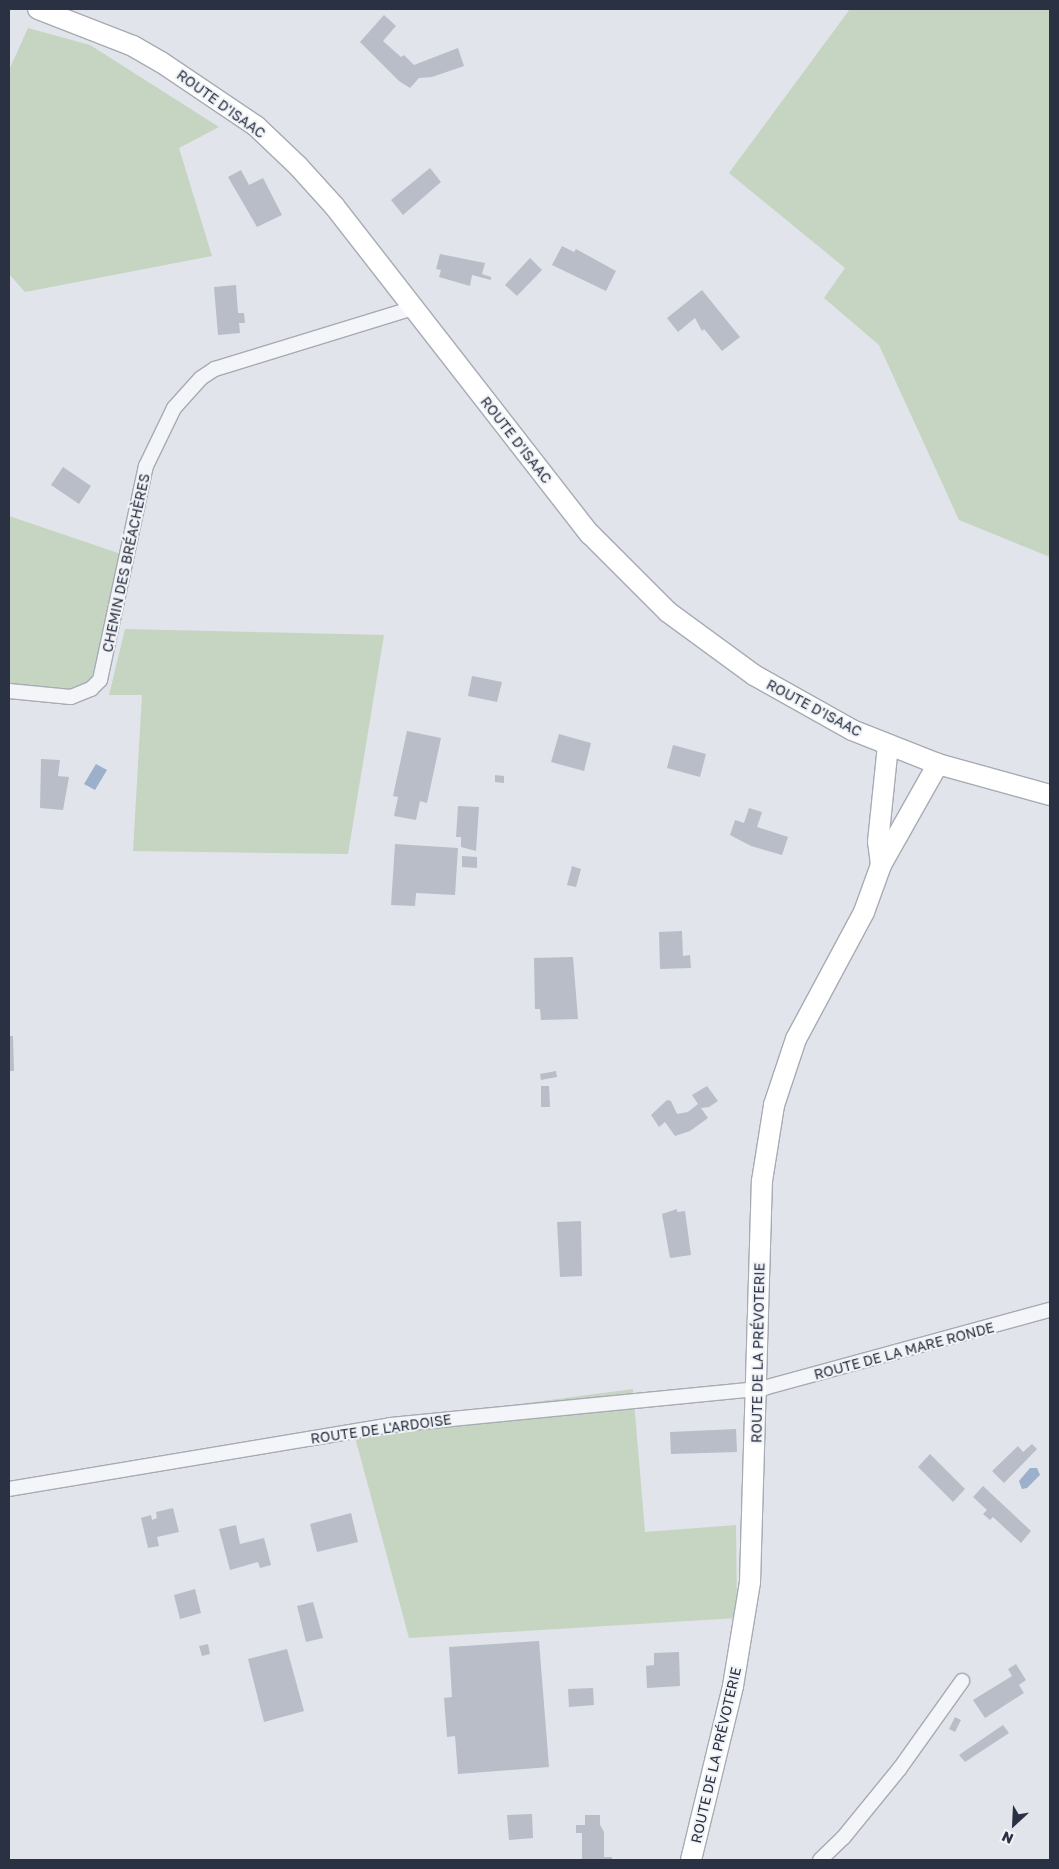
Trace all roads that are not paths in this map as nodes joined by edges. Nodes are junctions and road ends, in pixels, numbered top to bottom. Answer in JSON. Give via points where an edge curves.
{"nodes":[{"id":1,"x":38,"y":9,"type":"edge"},
{"id":2,"x":413,"y":308,"type":"junction"},
{"id":3,"x":9,"y":691,"type":"edge"},
{"id":4,"x":888,"y":746,"type":"junction"},
{"id":5,"x":938,"y":764,"type":"junction"},
{"id":6,"x":1050,"y":795,"type":"edge"},
{"id":7,"x":881,"y":865,"type":"junction"},
{"id":8,"x":1050,"y":1310,"type":"edge"},
{"id":9,"x":756,"y":1389,"type":"junction"},
{"id":10,"x":9,"y":1489,"type":"edge"},
{"id":11,"x":962,"y":1681,"type":"dead end"},
{"id":12,"x":691,"y":1860,"type":"edge"},
{"id":13,"x":820,"y":1860,"type":"edge"}],
"edges":[{"from":1,"to":2,"type":"street","name":"ROUTE D'ISAAC","via":[[133,46],[256,126],[335,207]]},
{"from":2,"to":3,"type":"street","name":"CHEMIN DES BRÉACHÈRES","via":[[215,369],[202,378],[174,408],[146,466],[100,680],[91,689],[71,697]]},
{"from":2,"to":4,"type":"street","name":"ROUTE D'ISAAC","via":[[590,534],[668,612],[777,689]]},
{"from":4,"to":5,"type":"street","name":"ROUTE D'ISAAC"},
{"from":4,"to":7,"type":"street","name":"ROUTE DE LA PRÉVOTERIE","via":[[878,842]]},
{"from":5,"to":6,"type":"street","name":"ROUTE D'ISAAC"},
{"from":5,"to":7,"type":"street","name":"ROUTE DE LA PRÉVOTERIE"},
{"from":7,"to":9,"type":"street","name":"ROUTE DE LA PRÉVOTERIE","via":[[864,912],[796,1039],[774,1104],[762,1181]]},
{"from":8,"to":9,"type":"street","name":"ROUTE DE LA MARE RONDE"},
{"from":9,"to":10,"type":"street","name":"ROUTE DE L'ARDOISE","via":[[390,1425]]},
{"from":9,"to":12,"type":"street","name":"ROUTE DE LA PRÉVOTERIE","via":[[754,1507],[742,1643]]},
{"from":11,"to":13,"type":"street","via":[[900,1768],[843,1838]]}]}
